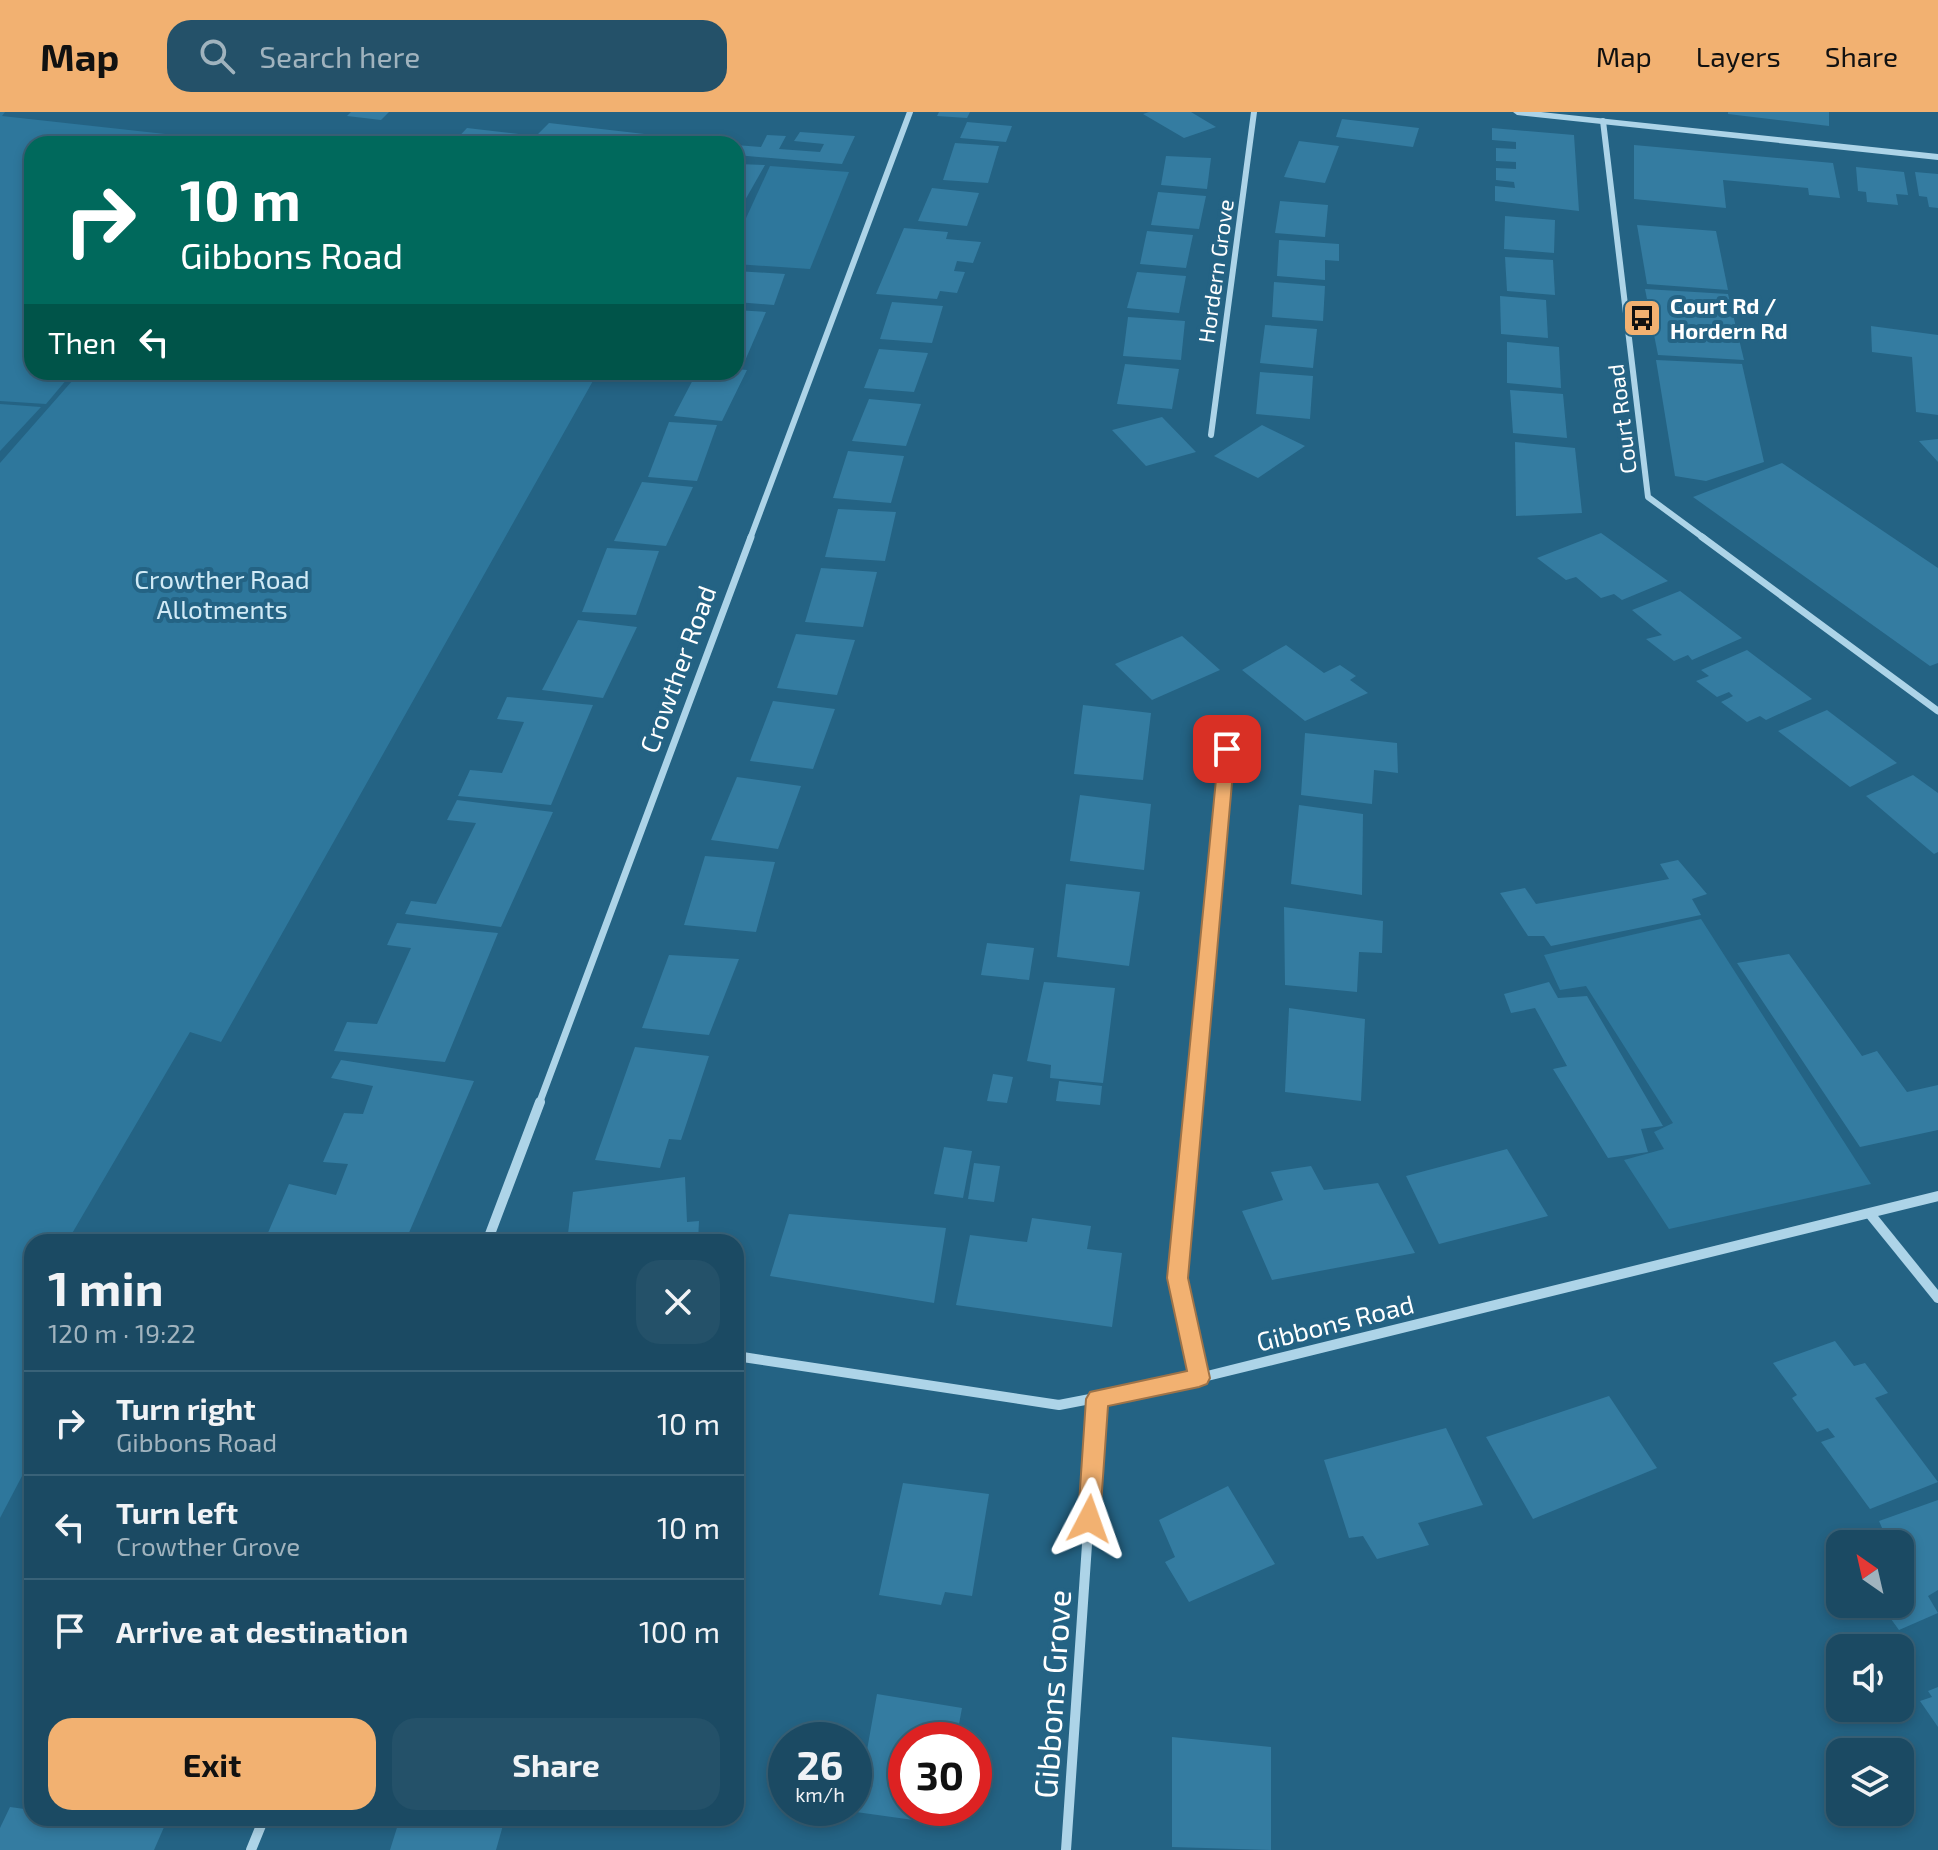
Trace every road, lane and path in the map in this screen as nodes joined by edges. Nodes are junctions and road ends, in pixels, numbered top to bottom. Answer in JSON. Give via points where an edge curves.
{"nodes":[{"id":1,"x":910,"y":112,"type":"edge"},
{"id":2,"x":1254,"y":112,"type":"edge"},
{"id":3,"x":1517,"y":112,"type":"edge"},
{"id":4,"x":1603,"y":121,"type":"junction"},
{"id":5,"x":1938,"y":157,"type":"edge"},
{"id":6,"x":1211,"y":435,"type":"dead end"},
{"id":7,"x":1938,"y":711,"type":"edge"},
{"id":8,"x":1227,"y":749,"type":"dead end"},
{"id":9,"x":1938,"y":1196,"type":"edge"},
{"id":10,"x":1870,"y":1214,"type":"junction"},
{"id":11,"x":490,"y":1234,"type":"edge"},
{"id":12,"x":1938,"y":1298,"type":"edge"},
{"id":13,"x":744,"y":1357,"type":"edge"},
{"id":14,"x":1199,"y":1378,"type":"junction"},
{"id":15,"x":1097,"y":1399,"type":"junction"},
{"id":16,"x":261,"y":1826,"type":"edge"},
{"id":17,"x":251,"y":1850,"type":"edge"},
{"id":18,"x":1066,"y":1850,"type":"edge"}],
"edges":[{"from":1,"to":11,"type":"street","name":"Crowther Road"},
{"from":2,"to":6,"type":"street","name":"Hordern Grove"},
{"from":3,"to":4,"type":"street"},
{"from":4,"to":5,"type":"street"},
{"from":4,"to":7,"type":"street","name":"Court Road","via":[[1648,497]]},
{"from":8,"to":14,"type":"street","via":[[1178,1278]]},
{"from":9,"to":10,"type":"street","name":"Gibbons Road"},
{"from":10,"to":12,"type":"street"},
{"from":10,"to":14,"type":"street","name":"Gibbons Road"},
{"from":13,"to":15,"type":"street","name":"Gibbons Road","via":[[1059,1405]]},
{"from":14,"to":15,"type":"street","name":"Gibbons Road"},
{"from":15,"to":18,"type":"street","name":"Gibbons Grove"},
{"from":16,"to":17,"type":"street"}]}
